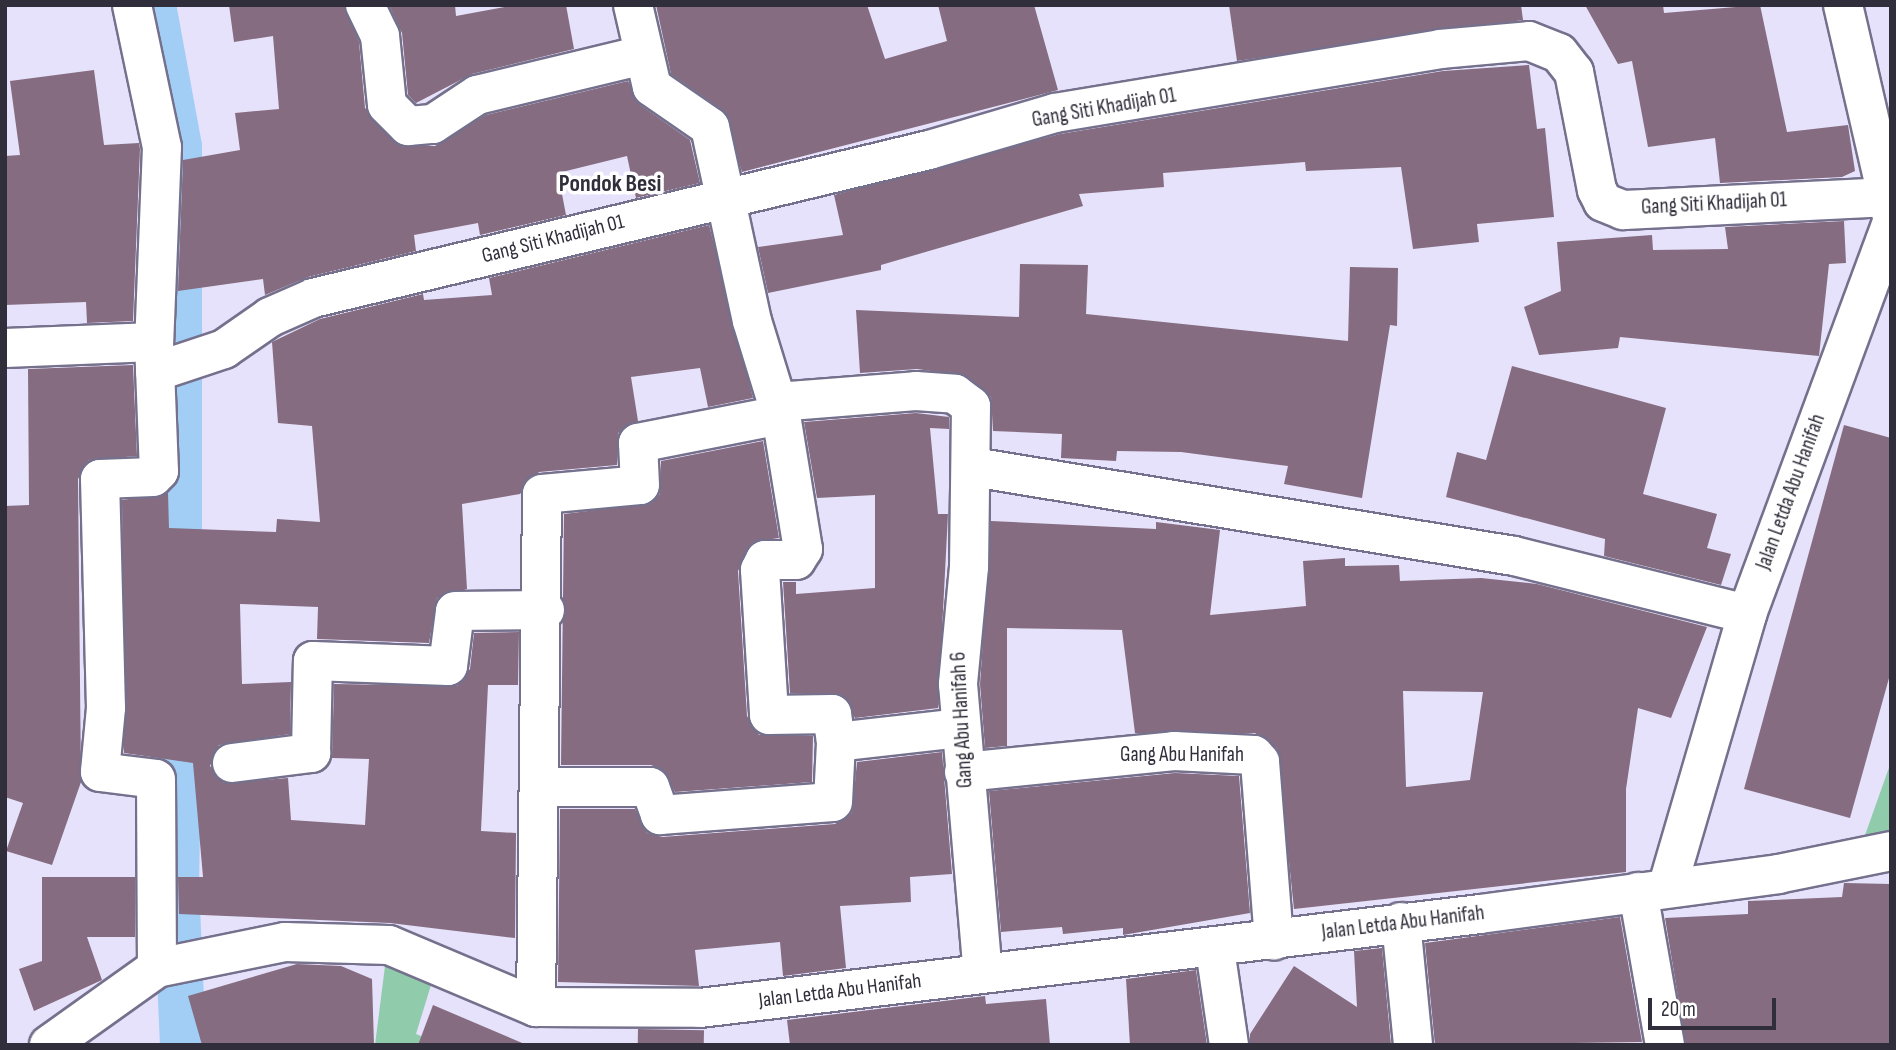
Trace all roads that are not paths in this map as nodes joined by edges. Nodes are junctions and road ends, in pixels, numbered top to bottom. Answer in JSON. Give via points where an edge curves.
{"nodes":[{"id":1,"x":132,"y":5,"type":"edge"},
{"id":2,"x":365,"y":5,"type":"edge"},
{"id":3,"x":634,"y":5,"type":"edge"},
{"id":4,"x":1843,"y":5,"type":"edge"},
{"id":5,"x":643,"y":55,"type":"junction"},
{"id":6,"x":729,"y":195,"type":"junction"},
{"id":7,"x":1889,"y":211,"type":"edge"},
{"id":8,"x":5,"y":348,"type":"edge"},
{"id":9,"x":156,"y":362,"type":"junction"},
{"id":10,"x":779,"y":409,"type":"junction"},
{"id":11,"x":972,"y":467,"type":"junction"},
{"id":12,"x":545,"y":610,"type":"junction"},
{"id":13,"x":1747,"y":614,"type":"junction"},
{"id":14,"x":960,"y":728,"type":"junction"},
{"id":15,"x":836,"y":742,"type":"junction"},
{"id":16,"x":232,"y":762,"type":"dead end"},
{"id":17,"x":964,"y":772,"type":"junction"},
{"id":18,"x":542,"y":787,"type":"junction"},
{"id":19,"x":1891,"y":851,"type":"edge"},
{"id":20,"x":1653,"y":888,"type":"junction"},
{"id":21,"x":1401,"y":922,"type":"junction"},
{"id":22,"x":1274,"y":940,"type":"junction"},
{"id":23,"x":1215,"y":948,"type":"junction"},
{"id":24,"x":174,"y":962,"type":"junction"},
{"id":25,"x":983,"y":973,"type":"junction"},
{"id":26,"x":536,"y":1007,"type":"junction"},
{"id":27,"x":49,"y":1045,"type":"edge"},
{"id":28,"x":1229,"y":1045,"type":"edge"},
{"id":29,"x":1413,"y":1045,"type":"edge"},
{"id":30,"x":1665,"y":1045,"type":"edge"}],
"edges":[{"from":1,"to":9,"type":"street","via":[[162,147]]},
{"from":2,"to":5,"type":"street","via":[[380,36],[387,105],[408,126],[433,124],[477,95]]},
{"from":3,"to":5,"type":"street"},
{"from":4,"to":7,"type":"street"},
{"from":5,"to":6,"type":"street","via":[[656,92],[709,127]]},
{"from":6,"to":7,"type":"street","name":"Gang Siti Khadijah 01","via":[[916,153],[1055,113],[1440,49],[1529,41],[1547,44],[1574,72],[1602,202],[1623,210]]},
{"from":6,"to":9,"type":"street","name":"Gang Siti Khadijah 01","via":[[313,298],[199,360]]},
{"from":6,"to":10,"type":"street","via":[[752,321]]},
{"from":7,"to":13,"type":"street","name":"Jalan Letda Abu Hanifah"},
{"from":8,"to":9,"type":"street","name":"Gang Siti Khadijah 01"},
{"from":9,"to":24,"type":"street","via":[[158,473],[100,479],[106,708],[100,772],[156,779]]},
{"from":10,"to":11,"type":"street","name":"Gang Abu Hanifah 6","via":[[876,393],[959,395],[971,406]]},
{"from":10,"to":12,"type":"street","name":"Gang Abu Hanifah 6","via":[[638,443],[640,485],[542,494]]},
{"from":10,"to":15,"type":"street","via":[[803,549],[796,560],[765,559],[760,570],[768,709],[774,719],[832,714]]},
{"from":11,"to":13,"type":"street","via":[[1514,556]]},
{"from":11,"to":14,"type":"street","name":"Gang Abu Hanifah 6","via":[[959,640]]},
{"from":12,"to":16,"type":"street","via":[[455,611],[448,666],[313,661],[312,753]]},
{"from":12,"to":18,"type":"street"},
{"from":13,"to":20,"type":"street","name":"Jalan Letda Abu Hanifah"},
{"from":14,"to":15,"type":"street"},
{"from":14,"to":17,"type":"street","name":"Gang Abu Hanifah 6"},
{"from":15,"to":18,"type":"street","via":[[833,802],[660,815],[650,787]]},
{"from":17,"to":22,"type":"street","name":"Gang Abu Hanifah","via":[[1174,751],[1254,755],[1260,762]]},
{"from":17,"to":25,"type":"street","name":"Gang Abu Hanifah 6"},
{"from":18,"to":26,"type":"street"},
{"from":19,"to":20,"type":"street","name":"Jalan Letda Abu Hanifah","via":[[1778,874]]},
{"from":20,"to":21,"type":"street","name":"Jalan Letda Abu Hanifah"},
{"from":20,"to":30,"type":"street"},
{"from":21,"to":22,"type":"street","name":"Jalan Letda Abu Hanifah"},
{"from":21,"to":29,"type":"street"},
{"from":22,"to":23,"type":"street","name":"Jalan Letda Abu Hanifah"},
{"from":23,"to":25,"type":"street","name":"Jalan Letda Abu Hanifah"},
{"from":23,"to":28,"type":"street"},
{"from":24,"to":26,"type":"street","name":"Jalan Letda Abu Hanifah","via":[[285,942],[389,945]]},
{"from":24,"to":27,"type":"street","name":"Jalan Letda Abu Hanifah"},
{"from":25,"to":26,"type":"street","name":"Jalan Letda Abu Hanifah","via":[[700,1008]]}]}
